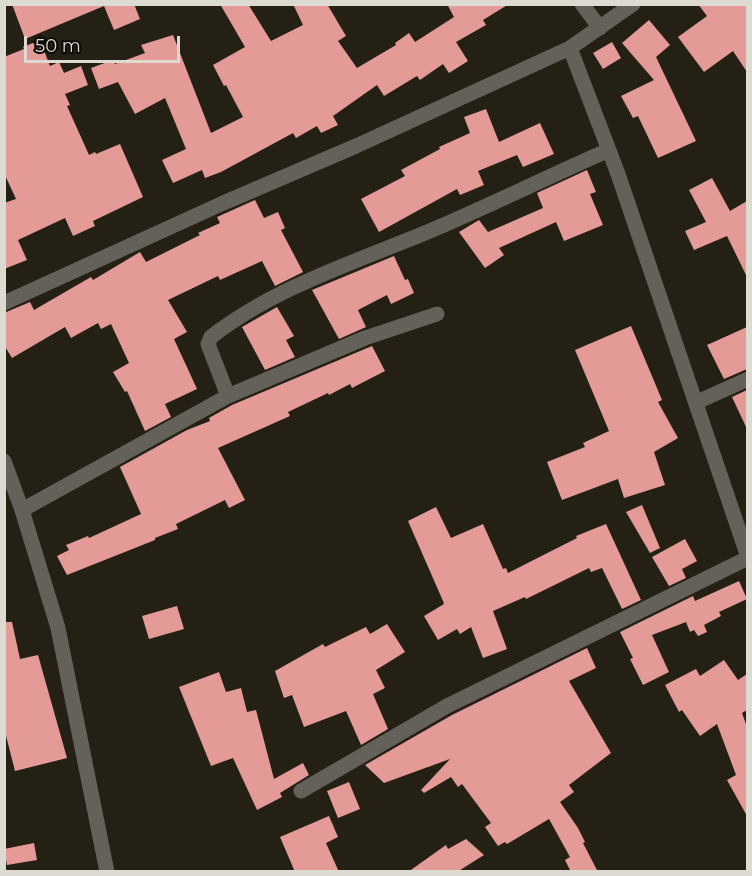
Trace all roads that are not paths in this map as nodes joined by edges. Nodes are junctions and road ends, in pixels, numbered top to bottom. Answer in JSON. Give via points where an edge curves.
{"nodes":[{"id":1,"x":582,"y":4,"type":"edge"},
{"id":2,"x":633,"y":4,"type":"edge"},
{"id":3,"x":600,"y":28,"type":"junction"},
{"id":4,"x":570,"y":48,"type":"junction"},
{"id":5,"x":609,"y":150,"type":"junction"},
{"id":6,"x":4,"y":303,"type":"edge"},
{"id":7,"x":437,"y":314,"type":"dead end"},
{"id":8,"x":747,"y":379,"type":"edge"},
{"id":9,"x":228,"y":396,"type":"junction"},
{"id":10,"x":697,"y":402,"type":"junction"},
{"id":11,"x":4,"y":461,"type":"edge"},
{"id":12,"x":22,"y":510,"type":"junction"},
{"id":13,"x":747,"y":557,"type":"edge"},
{"id":14,"x":301,"y":791,"type":"dead end"},
{"id":15,"x":107,"y":872,"type":"edge"}],
"edges":[{"from":1,"to":3,"type":"street"},
{"from":2,"to":3,"type":"street"},
{"from":3,"to":4,"type":"street"},
{"from":4,"to":5,"type":"street"},
{"from":4,"to":6,"type":"street"},
{"from":5,"to":9,"type":"street","via":[[256,306],[211,337],[208,344]]},
{"from":5,"to":10,"type":"street"},
{"from":7,"to":9,"type":"street","via":[[365,338]]},
{"from":8,"to":10,"type":"street"},
{"from":9,"to":12,"type":"street"},
{"from":10,"to":13,"type":"street"},
{"from":11,"to":12,"type":"street"},
{"from":12,"to":15,"type":"street","via":[[58,628]]},
{"from":13,"to":14,"type":"street","via":[[447,706]]}]}
